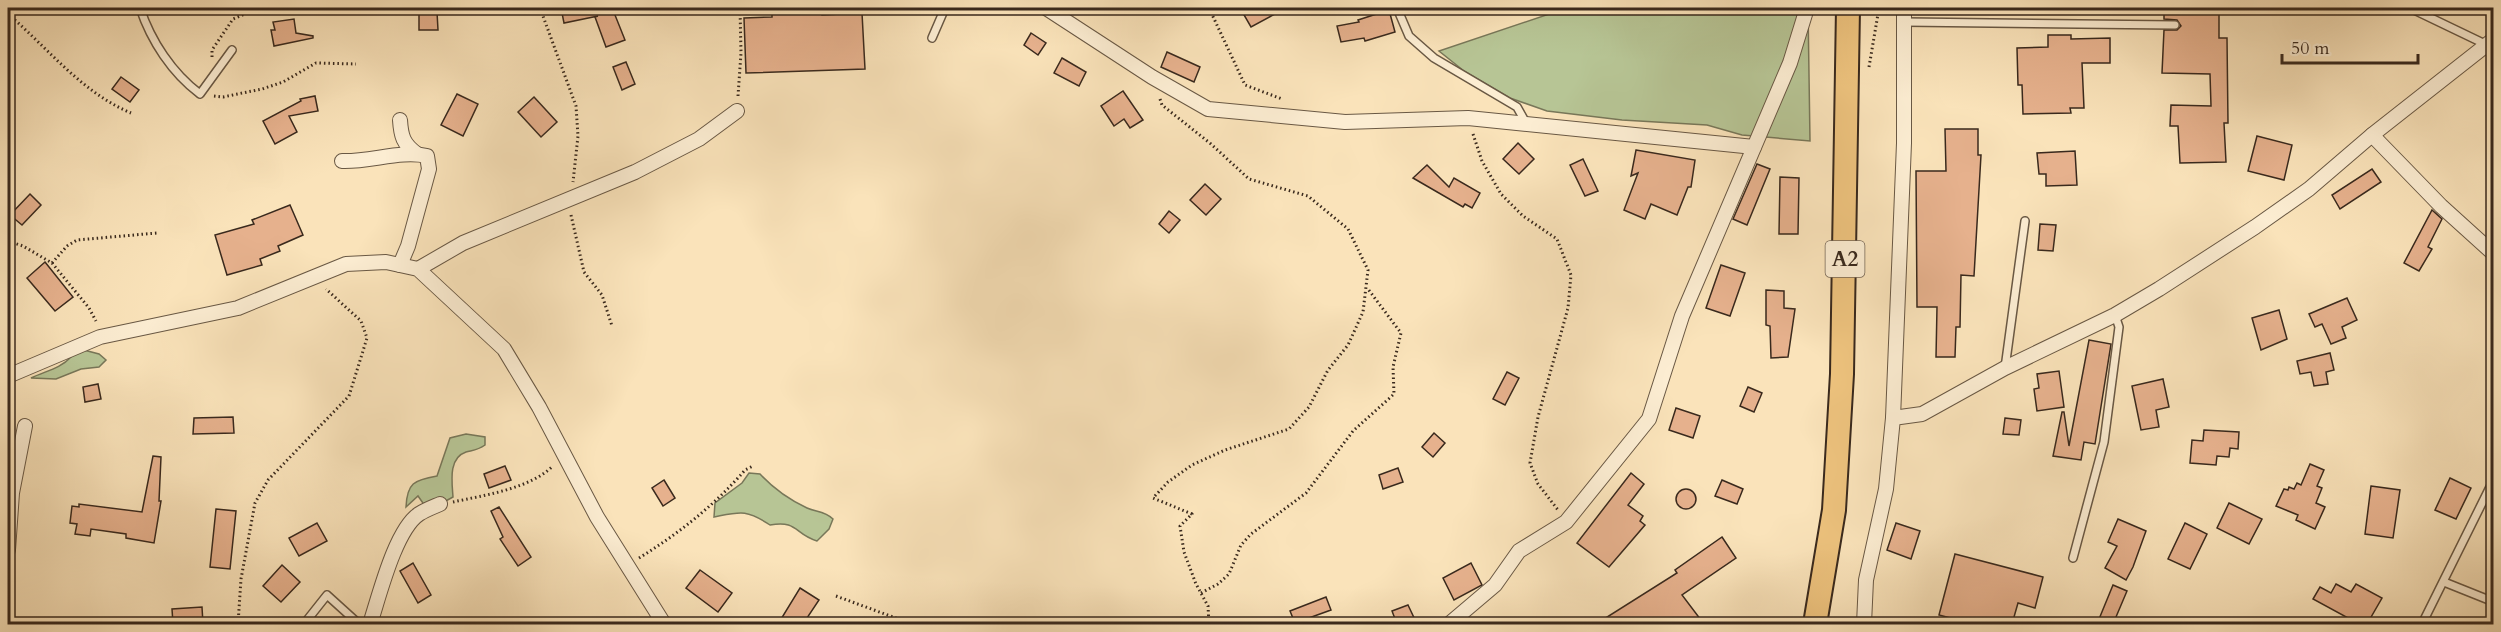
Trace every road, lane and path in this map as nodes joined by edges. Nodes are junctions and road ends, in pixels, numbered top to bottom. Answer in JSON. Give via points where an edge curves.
{"nodes":[{"id":1,"x":140,"y":8,"type":"edge"},
{"id":2,"x":259,"y":8,"type":"edge"},
{"id":3,"x":540,"y":8,"type":"edge"},
{"id":4,"x":740,"y":8,"type":"edge"},
{"id":5,"x":945,"y":8,"type":"edge"},
{"id":6,"x":1046,"y":8,"type":"edge"},
{"id":7,"x":1209,"y":8,"type":"edge"},
{"id":8,"x":1397,"y":8,"type":"edge"},
{"id":9,"x":1807,"y":8,"type":"edge"},
{"id":10,"x":1848,"y":8,"type":"edge"},
{"id":11,"x":1904,"y":8,"type":"edge"},
{"id":12,"x":2410,"y":8,"type":"edge"},
{"id":13,"x":8,"y":14,"type":"edge"},
{"id":14,"x":1905,"y":22,"type":"junction"},
{"id":15,"x":2175,"y":25,"type":"dead end"},
{"id":16,"x":932,"y":38,"type":"dead end"},
{"id":17,"x":2489,"y":41,"type":"edge"},
{"id":18,"x":232,"y":50,"type":"dead end"},
{"id":19,"x":356,"y":64,"type":"dead end"},
{"id":20,"x":219,"y":71,"type":"junction"},
{"id":21,"x":1152,"y":77,"type":"junction"},
{"id":22,"x":200,"y":94,"type":"junction"},
{"id":23,"x":1284,"y":99,"type":"dead end"},
{"id":24,"x":737,"y":111,"type":"joint"},
{"id":25,"x":131,"y":113,"type":"dead end"},
{"id":26,"x":1468,"y":118,"type":"junction"},
{"id":27,"x":400,"y":120,"type":"dead end"},
{"id":28,"x":1526,"y":123,"type":"junction"},
{"id":29,"x":2372,"y":135,"type":"junction"},
{"id":30,"x":1754,"y":147,"type":"junction"},
{"id":31,"x":417,"y":154,"type":"junction"},
{"id":32,"x":342,"y":161,"type":"dead end"},
{"id":33,"x":569,"y":198,"type":"junction"},
{"id":34,"x":2025,"y":221,"type":"dead end"},
{"id":35,"x":157,"y":233,"type":"dead end"},
{"id":36,"x":8,"y":241,"type":"edge"},
{"id":37,"x":2493,"y":254,"type":"edge"},
{"id":38,"x":52,"y":263,"type":"junction"},
{"id":39,"x":399,"y":265,"type":"junction"},
{"id":40,"x":418,"y":269,"type":"junction"},
{"id":41,"x":316,"y":276,"type":"junction"},
{"id":42,"x":1366,"y":288,"type":"junction"},
{"id":43,"x":2115,"y":315,"type":"junction"},
{"id":44,"x":612,"y":326,"type":"dead end"},
{"id":45,"x":100,"y":337,"type":"junction"},
{"id":46,"x":2005,"y":368,"type":"junction"},
{"id":47,"x":8,"y":376,"type":"edge"},
{"id":48,"x":1893,"y":418,"type":"junction"},
{"id":49,"x":25,"y":426,"type":"dead end"},
{"id":50,"x":565,"y":455,"type":"junction"},
{"id":51,"x":753,"y":466,"type":"dead end"},
{"id":52,"x":2493,"y":479,"type":"edge"},
{"id":53,"x":440,"y":504,"type":"joint"},
{"id":54,"x":1566,"y":522,"type":"junction"},
{"id":55,"x":8,"y":550,"type":"edge"},
{"id":56,"x":2073,"y":558,"type":"dead end"},
{"id":57,"x":627,"y":565,"type":"junction"},
{"id":58,"x":2444,"y":582,"type":"junction"},
{"id":59,"x":1200,"y":593,"type":"junction"},
{"id":60,"x":836,"y":596,"type":"dead end"},
{"id":61,"x":2493,"y":602,"type":"edge"},
{"id":62,"x":238,"y":624,"type":"edge"},
{"id":63,"x":304,"y":624,"type":"edge"},
{"id":64,"x":359,"y":624,"type":"edge"},
{"id":65,"x":370,"y":624,"type":"edge"},
{"id":66,"x":664,"y":624,"type":"edge"},
{"id":67,"x":912,"y":624,"type":"edge"},
{"id":68,"x":1209,"y":624,"type":"edge"},
{"id":69,"x":1449,"y":624,"type":"edge"},
{"id":70,"x":1815,"y":624,"type":"edge"},
{"id":71,"x":1864,"y":624,"type":"edge"},
{"id":72,"x":2422,"y":624,"type":"edge"}],
"edges":[{"from":1,"to":22,"type":"lane","via":[[159,47],[183,81]]},
{"from":2,"to":20,"type":"path","via":[[233,19],[221,35],[212,50],[211,61]]},
{"from":3,"to":33,"type":"path","via":[[576,106],[576,163]]},
{"from":4,"to":24,"type":"path"},
{"from":5,"to":16,"type":"lane"},
{"from":6,"to":21,"type":"street"},
{"from":7,"to":23,"type":"path","via":[[1245,85]]},
{"from":8,"to":28,"type":"lane","via":[[1409,36],[1434,58],[1517,107]]},
{"from":9,"to":30,"type":"street","via":[[1790,63]]},
{"from":10,"to":70,"type":"main road","number":"A2","via":[[1842,374],[1834,510]]},
{"from":11,"to":14,"type":"street"},
{"from":12,"to":17,"type":"lane"},
{"from":13,"to":25,"type":"path","via":[[94,94]]},
{"from":14,"to":15,"type":"lane"},
{"from":14,"to":48,"type":"street"},
{"from":17,"to":29,"type":"street"},
{"from":18,"to":20,"type":"lane"},
{"from":19,"to":22,"type":"path","via":[[316,63],[262,89],[223,97]]},
{"from":20,"to":22,"type":"lane"},
{"from":21,"to":26,"type":"street","via":[[1208,110],[1345,123]]},
{"from":21,"to":42,"type":"path","via":[[1162,105],[1249,179],[1308,196],[1348,229],[1368,270]]},
{"from":24,"to":33,"type":"street","via":[[699,139],[634,172]]},
{"from":26,"to":28,"type":"street"},
{"from":26,"to":54,"type":"path","via":[[1482,161],[1501,194],[1523,216],[1557,239],[1571,275],[1568,308],[1538,417],[1530,463],[1538,484]]},
{"from":27,"to":31,"type":"street","via":[[406,146]]},
{"from":28,"to":30,"type":"street"},
{"from":29,"to":37,"type":"street"},
{"from":29,"to":43,"type":"street","via":[[2309,189]]},
{"from":30,"to":54,"type":"street","via":[[1682,316],[1649,419]]},
{"from":31,"to":32,"type":"street"},
{"from":31,"to":39,"type":"street","via":[[427,156],[429,169]]},
{"from":33,"to":40,"type":"street","via":[[463,243]]},
{"from":33,"to":44,"type":"path","via":[[584,272],[602,295]]},
{"from":34,"to":46,"type":"lane"},
{"from":35,"to":38,"type":"path","via":[[77,240]]},
{"from":36,"to":38,"type":"path"},
{"from":38,"to":45,"type":"path","via":[[95,319]]},
{"from":39,"to":40,"type":"street"},
{"from":39,"to":41,"type":"street","via":[[346,264]]},
{"from":40,"to":50,"type":"street","via":[[504,349]]},
{"from":41,"to":45,"type":"street","via":[[238,308]]},
{"from":41,"to":62,"type":"path","via":[[332,297],[361,321],[367,338],[349,396],[268,480],[255,503],[241,579]]},
{"from":42,"to":59,"type":"path","via":[[1401,333],[1393,367],[1395,394],[1353,431],[1306,493],[1246,540],[1229,574]]},
{"from":42,"to":59,"type":"path","via":[[1363,312],[1348,345],[1328,370],[1309,407],[1289,429],[1192,465],[1152,498],[1192,514],[1180,526],[1184,552]]},
{"from":43,"to":46,"type":"street"},
{"from":43,"to":56,"type":"lane","via":[[2119,327],[2104,442]]},
{"from":45,"to":47,"type":"street"},
{"from":46,"to":48,"type":"street","via":[[1922,414]]},
{"from":48,"to":71,"type":"street","via":[[1886,489],[1866,579]]},
{"from":49,"to":55,"type":"street","via":[[12,493]]},
{"from":50,"to":53,"type":"path","via":[[544,476]]},
{"from":50,"to":57,"type":"street"},
{"from":51,"to":57,"type":"path","via":[[703,512]]},
{"from":52,"to":58,"type":"lane"},
{"from":53,"to":65,"type":"street","via":[[417,515],[403,535]]},
{"from":54,"to":69,"type":"street","via":[[1519,551],[1495,585]]},
{"from":57,"to":66,"type":"street"},
{"from":58,"to":61,"type":"lane"},
{"from":58,"to":72,"type":"lane"},
{"from":59,"to":68,"type":"path","via":[[1208,606]]},
{"from":60,"to":67,"type":"path"},
{"from":63,"to":64,"type":"lane","via":[[327,595]]}]}
